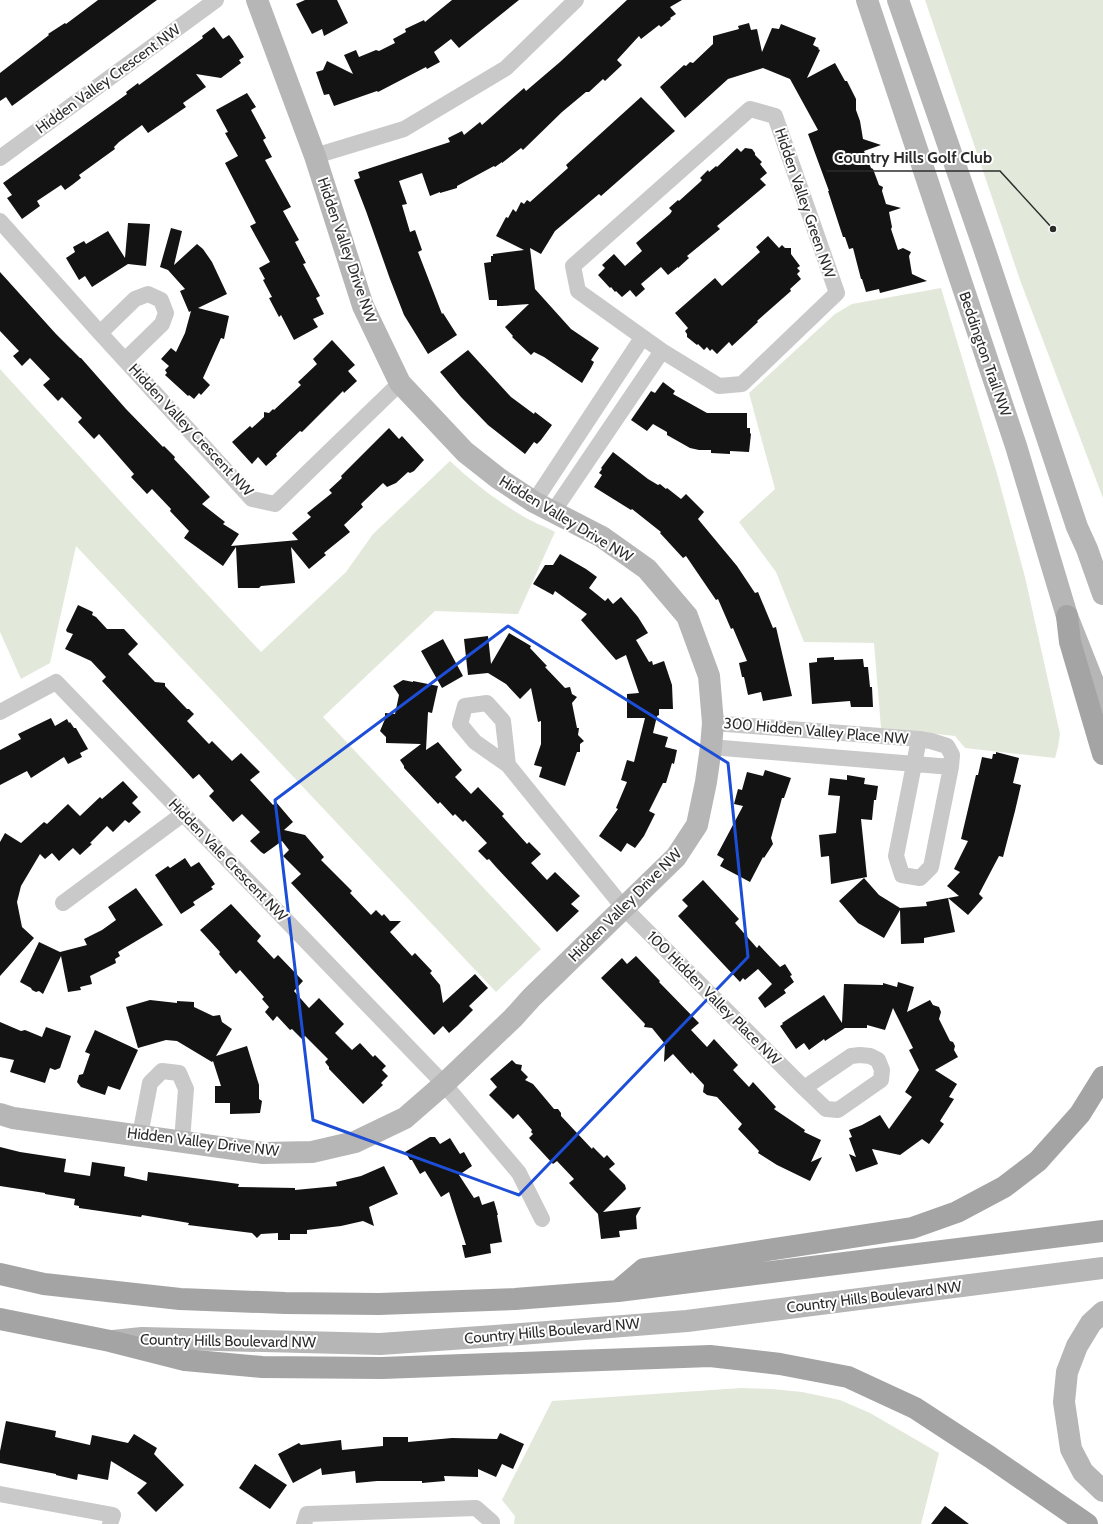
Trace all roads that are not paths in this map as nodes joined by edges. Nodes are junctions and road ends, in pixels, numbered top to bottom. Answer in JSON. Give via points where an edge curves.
{"nodes":[{"id":1,"x":216,"y":0,"type":"edge"},
{"id":2,"x":257,"y":0,"type":"edge"},
{"id":3,"x":576,"y":0,"type":"edge"},
{"id":4,"x":867,"y":0,"type":"edge"},
{"id":5,"x":898,"y":0,"type":"edge"},
{"id":6,"x":315,"y":156,"type":"junction"},
{"id":7,"x":0,"y":158,"type":"edge"},
{"id":8,"x":0,"y":221,"type":"edge"},
{"id":9,"x":100,"y":333,"type":"junction"},
{"id":10,"x":642,"y":338,"type":"junction"},
{"id":11,"x":662,"y":351,"type":"junction"},
{"id":12,"x":125,"y":360,"type":"junction"},
{"id":13,"x":400,"y":383,"type":"junction"},
{"id":14,"x":534,"y":502,"type":"junction"},
{"id":15,"x":553,"y":512,"type":"junction"},
{"id":16,"x":1087,"y":549,"type":"junction"},
{"id":17,"x":1103,"y":578,"type":"edge"},
{"id":18,"x":1103,"y":594,"type":"edge"},
{"id":19,"x":1067,"y":616,"type":"junction"},
{"id":20,"x":1103,"y":708,"type":"edge"},
{"id":21,"x":0,"y":712,"type":"edge"},
{"id":22,"x":713,"y":723,"type":"junction"},
{"id":23,"x":919,"y":739,"type":"junction"},
{"id":24,"x":711,"y":747,"type":"junction"},
{"id":25,"x":1103,"y":754,"type":"edge"},
{"id":26,"x":915,"y":764,"type":"junction"},
{"id":27,"x":508,"y":765,"type":"dead end"},
{"id":28,"x":951,"y":767,"type":"junction"},
{"id":29,"x":183,"y":814,"type":"junction"},
{"id":30,"x":63,"y":903,"type":"dead end"},
{"id":31,"x":623,"y":907,"type":"junction"},
{"id":32,"x":1103,"y":1077,"type":"edge"},
{"id":33,"x":444,"y":1084,"type":"junction"},
{"id":34,"x":804,"y":1088,"type":"dead end"},
{"id":35,"x":0,"y":1114,"type":"edge"},
{"id":36,"x":140,"y":1135,"type":"junction"},
{"id":37,"x":182,"y":1141,"type":"junction"},
{"id":38,"x":542,"y":1219,"type":"dead end"},
{"id":39,"x":1103,"y":1231,"type":"edge"},
{"id":40,"x":1103,"y":1268,"type":"edge"},
{"id":41,"x":0,"y":1274,"type":"edge"},
{"id":42,"x":618,"y":1291,"type":"junction"},
{"id":43,"x":1103,"y":1312,"type":"edge"},
{"id":44,"x":0,"y":1319,"type":"edge"},
{"id":45,"x":110,"y":1341,"type":"junction"},
{"id":46,"x":1103,"y":1491,"type":"edge"},
{"id":47,"x":0,"y":1494,"type":"edge"},
{"id":48,"x":1084,"y":1521,"type":"edge"},
{"id":49,"x":110,"y":1524,"type":"edge"},
{"id":50,"x":304,"y":1524,"type":"edge"},
{"id":51,"x":492,"y":1524,"type":"edge"}],
"edges":[{"from":1,"to":7,"type":"street","name":"Hidden Valley Crescent NW"},
{"from":2,"to":6,"type":"main road","name":"Hidden Valley Drive NW"},
{"from":3,"to":6,"type":"street","via":[[506,68],[404,129]]},
{"from":4,"to":19,"type":"main road","name":"Beddington Trail NW","via":[[1016,446]]},
{"from":5,"to":16,"type":"main road","via":[[1077,527]]},
{"from":6,"to":13,"type":"main road","name":"Hidden Valley Drive NW","via":[[363,306]]},
{"from":8,"to":9,"type":"street","name":"Hidden Valley Crescent NW"},
{"from":9,"to":12,"type":"street","name":"Hidden Valley Crescent NW"},
{"from":9,"to":12,"type":"street","name":"Hidden Valley Crescent NW","via":[[135,299],[148,294],[161,300],[166,313],[162,324]]},
{"from":10,"to":11,"type":"street","name":"Hidden Valley Green NW"},
{"from":10,"to":11,"type":"street","name":"Hidden Valley Green NW","via":[[578,291],[572,266],[750,109],[774,116],[837,293],[742,384],[719,386]]},
{"from":10,"to":14,"type":"street"},
{"from":11,"to":15,"type":"street"},
{"from":12,"to":13,"type":"street","name":"Hidden Valley Crescent NW","via":[[252,498],[275,504]]},
{"from":13,"to":14,"type":"main road","name":"Hidden Valley Drive NW","via":[[465,452]]},
{"from":14,"to":15,"type":"main road","name":"Hidden Valley Drive NW"},
{"from":15,"to":22,"type":"main road","name":"Hidden Valley Drive NW","via":[[602,537],[647,569],[688,616],[709,676]]},
{"from":16,"to":17,"type":"main road"},
{"from":16,"to":18,"type":"main road"},
{"from":19,"to":20,"type":"main road","name":"Beddington Trail NW"},
{"from":19,"to":25,"type":"main road","via":[[1070,642]]},
{"from":21,"to":29,"type":"street","name":"Hidden Vale Crescent NW","via":[[56,682]]},
{"from":22,"to":23,"type":"street","name":"300 Hidden Valley Place NW"},
{"from":22,"to":24,"type":"main road","name":"Hidden Valley Drive NW"},
{"from":23,"to":26,"type":"street","name":"300 Hidden Valley Place NW"},
{"from":23,"to":28,"type":"street","name":"300 Hidden Valley Place NW","via":[[947,746],[952,755]]},
{"from":24,"to":26,"type":"street","name":"300 Hidden Valley Place NW"},
{"from":24,"to":31,"type":"main road","name":"Hidden Valley Drive NW","via":[[697,825],[676,857]]},
{"from":26,"to":28,"type":"street","name":"300 Hidden Valley Place NW"},
{"from":26,"to":28,"type":"street","name":"300 Hidden Valley Place NW","via":[[896,856],[902,875],[920,878],[931,867]]},
{"from":27,"to":31,"type":"street","name":"100 Hidden Valley Place NW"},
{"from":29,"to":30,"type":"street"},
{"from":29,"to":33,"type":"street","name":"Hidden Vale Crescent NW"},
{"from":31,"to":33,"type":"main road","name":"Hidden Valley Drive NW"},
{"from":31,"to":34,"type":"street","name":"100 Hidden Valley Place NW"},
{"from":32,"to":42,"type":"main road","via":[[1080,1114],[1038,1161],[1004,1186],[957,1212],[912,1228],[644,1269]]},
{"from":33,"to":37,"type":"main road","name":"Hidden Valley Drive NW","via":[[405,1118],[355,1142],[312,1152],[263,1153]]},
{"from":33,"to":38,"type":"street","name":"Hidden Vale Crescent NW","via":[[519,1173]]},
{"from":35,"to":36,"type":"main road","name":"Hidden Valley Drive NW","via":[[13,1118]]},
{"from":36,"to":37,"type":"main road","name":"Hidden Valley Drive NW"},
{"from":36,"to":37,"type":"street","via":[[150,1083],[162,1071],[179,1073],[186,1089]]},
{"from":39,"to":42,"type":"main road"},
{"from":40,"to":45,"type":"main road","name":"Country Hills Boulevard NW","via":[[686,1321],[495,1336],[380,1344],[142,1338]]},
{"from":41,"to":42,"type":"main road","via":[[44,1284],[180,1299],[285,1303],[379,1304],[515,1299]]},
{"from":43,"to":46,"type":"main road","via":[[1091,1323],[1077,1346],[1067,1372],[1064,1402],[1071,1449],[1083,1472]]},
{"from":44,"to":45,"type":"main road","name":"Country Hills Boulevard NW"},
{"from":45,"to":48,"type":"main road","via":[[185,1360],[262,1368],[382,1368],[710,1356],[780,1364],[848,1377],[915,1408]]},
{"from":47,"to":49,"type":"street","via":[[113,1515]]},
{"from":50,"to":51,"type":"street","via":[[307,1514],[476,1508]]}]}
